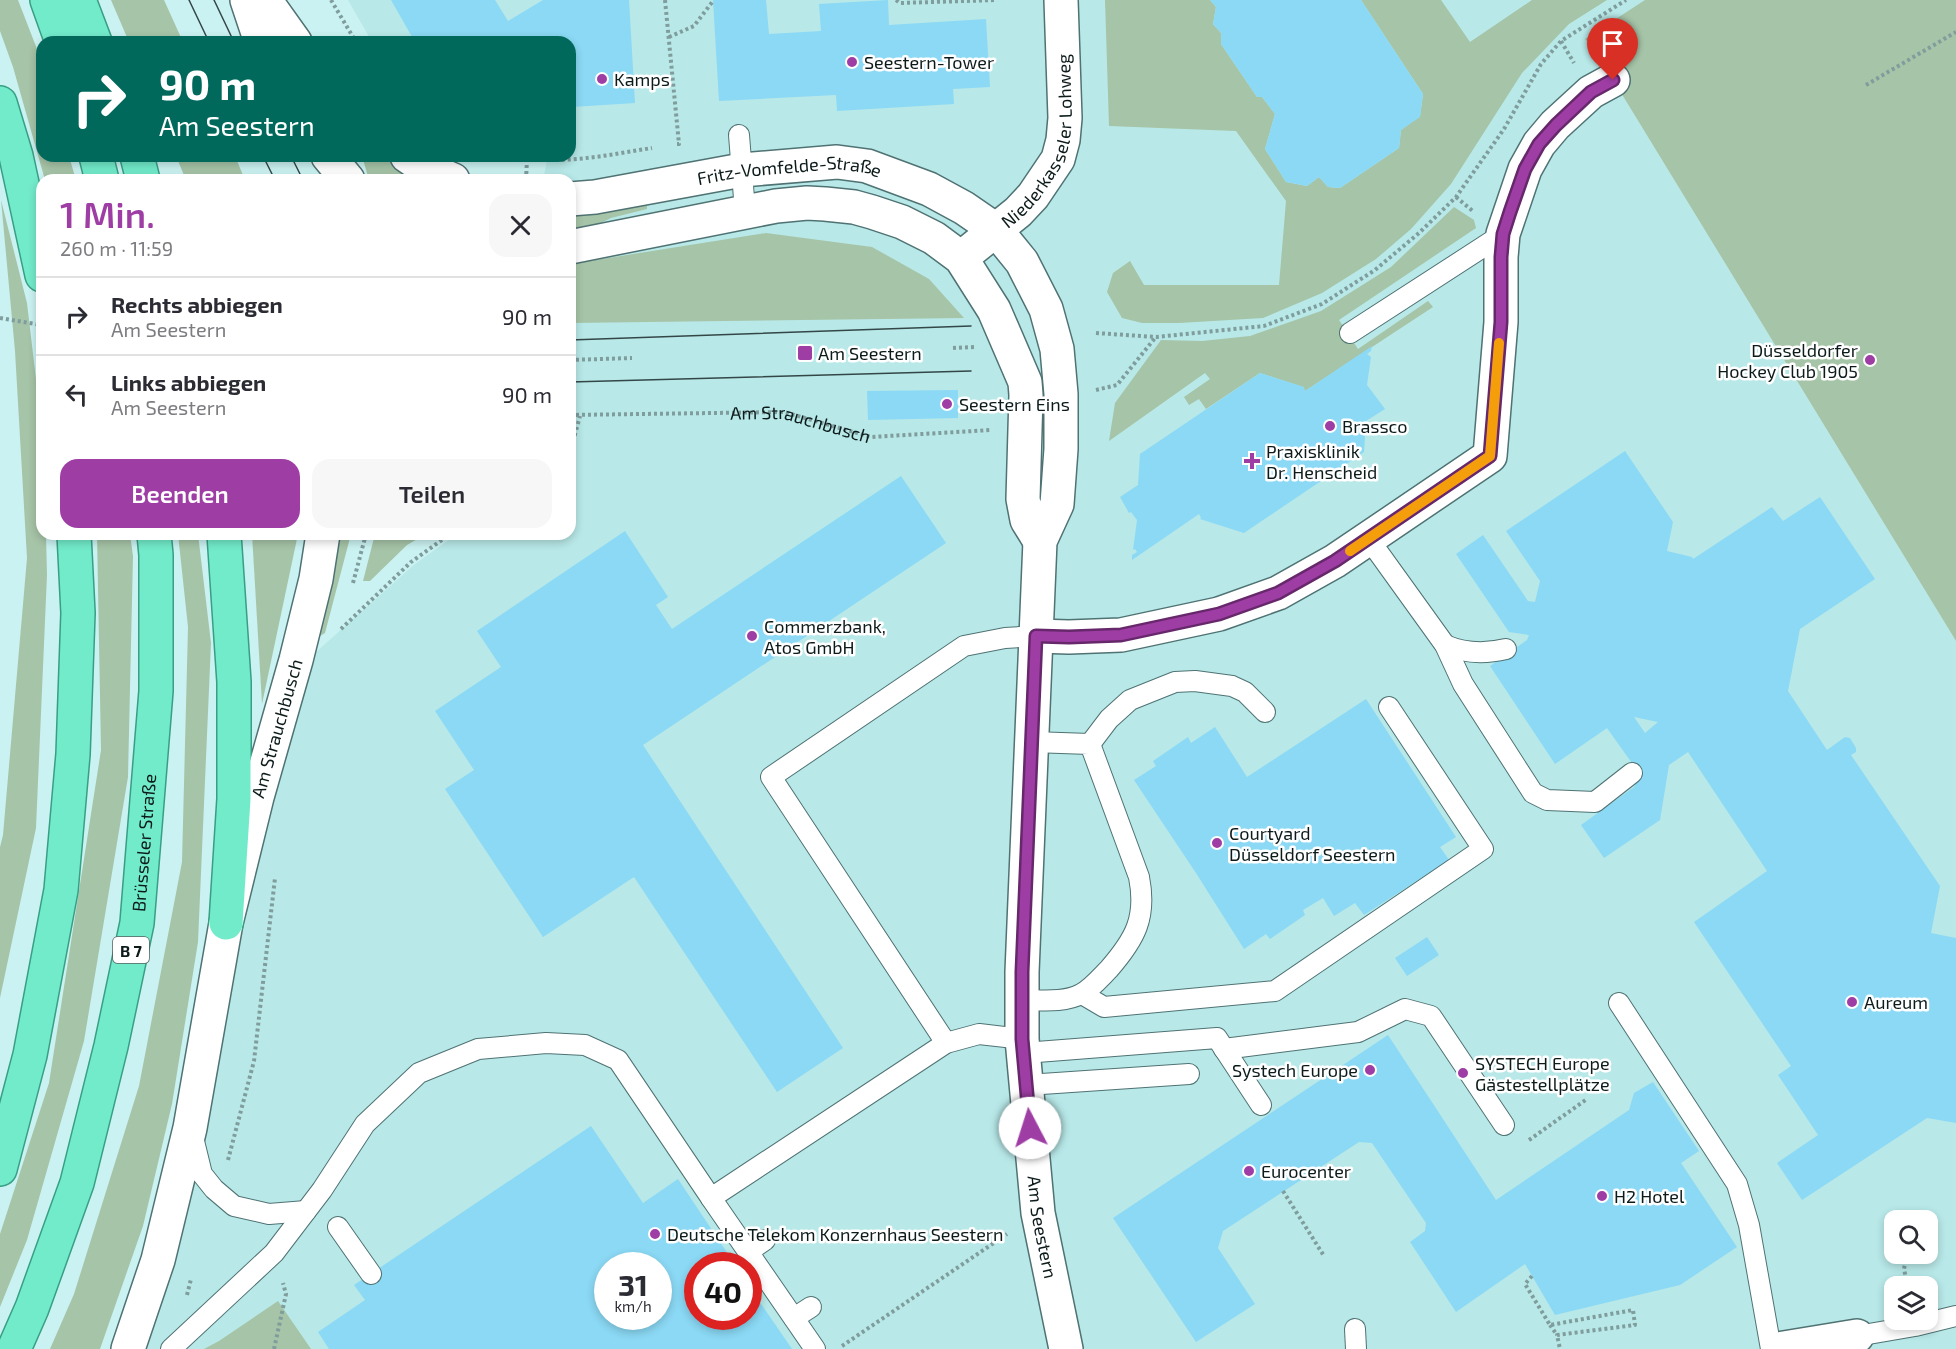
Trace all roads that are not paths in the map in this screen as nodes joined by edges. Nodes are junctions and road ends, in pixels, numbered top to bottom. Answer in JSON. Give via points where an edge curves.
{"nodes":[{"id":1,"x":47,"y":0,"type":"edge"},
{"id":2,"x":79,"y":0,"type":"edge"},
{"id":3,"x":247,"y":0,"type":"edge"},
{"id":4,"x":265,"y":0,"type":"edge"},
{"id":5,"x":1061,"y":0,"type":"edge"},
{"id":6,"x":60,"y":36,"type":"edge"},
{"id":7,"x":93,"y":36,"type":"edge"},
{"id":8,"x":259,"y":36,"type":"edge"},
{"id":9,"x":291,"y":36,"type":"edge"},
{"id":10,"x":1613,"y":80,"type":"dead end"},
{"id":11,"x":0,"y":103,"type":"edge"},
{"id":12,"x":739,"y":135,"type":"dead end"},
{"id":13,"x":333,"y":162,"type":"edge"},
{"id":14,"x":415,"y":162,"type":"edge"},
{"id":15,"x":742,"y":170,"type":"junction"},
{"id":16,"x":343,"y":174,"type":"edge"},
{"id":17,"x":439,"y":174,"type":"edge"},
{"id":18,"x":576,"y":199,"type":"edge"},
{"id":19,"x":745,"y":211,"type":"junction"},
{"id":20,"x":996,"y":230,"type":"junction"},
{"id":21,"x":1503,"y":234,"type":"junction"},
{"id":22,"x":576,"y":246,"type":"edge"},
{"id":23,"x":36,"y":248,"type":"edge"},
{"id":24,"x":960,"y":258,"type":"junction"},
{"id":25,"x":1350,"y":333,"type":"dead end"},
{"id":26,"x":1368,"y":538,"type":"junction"},
{"id":27,"x":74,"y":540,"type":"edge"},
{"id":28,"x":155,"y":540,"type":"edge"},
{"id":29,"x":224,"y":540,"type":"edge"},
{"id":30,"x":322,"y":540,"type":"edge"},
{"id":31,"x":1040,"y":541,"type":"junction"},
{"id":32,"x":1036,"y":636,"type":"junction"},
{"id":33,"x":1445,"y":645,"type":"junction"},
{"id":34,"x":1506,"y":649,"type":"dead end"},
{"id":35,"x":1389,"y":707,"type":"dead end"},
{"id":36,"x":1265,"y":712,"type":"dead end"},
{"id":37,"x":1032,"y":742,"type":"junction"},
{"id":38,"x":1090,"y":744,"type":"junction"},
{"id":39,"x":1632,"y":773,"type":"dead end"},
{"id":40,"x":226,"y":923,"type":"junction"},
{"id":41,"x":1082,"y":994,"type":"junction"},
{"id":42,"x":1022,"y":1000,"type":"junction"},
{"id":43,"x":1619,"y":1004,"type":"dead end"},
{"id":44,"x":946,"y":1043,"type":"junction"},
{"id":45,"x":1224,"y":1049,"type":"junction"},
{"id":46,"x":1024,"y":1059,"type":"junction"},
{"id":47,"x":1189,"y":1074,"type":"dead end"},
{"id":48,"x":1261,"y":1105,"type":"dead end"},
{"id":49,"x":1504,"y":1125,"type":"road end"},
{"id":50,"x":190,"y":1128,"type":"junction"},
{"id":51,"x":0,"y":1169,"type":"edge"},
{"id":52,"x":711,"y":1198,"type":"junction"},
{"id":53,"x":306,"y":1211,"type":"junction"},
{"id":54,"x":338,"y":1227,"type":"dead end"},
{"id":55,"x":765,"y":1240,"type":"dead end"},
{"id":56,"x":748,"y":1252,"type":"joint"},
{"id":57,"x":762,"y":1272,"type":"edge"},
{"id":58,"x":371,"y":1274,"type":"dead end"},
{"id":59,"x":811,"y":1307,"type":"dead end"},
{"id":60,"x":1956,"y":1316,"type":"edge"},
{"id":61,"x":794,"y":1318,"type":"junction"},
{"id":62,"x":1857,"y":1336,"type":"joint"},
{"id":63,"x":173,"y":1346,"type":"edge"},
{"id":64,"x":14,"y":1349,"type":"edge"},
{"id":65,"x":128,"y":1349,"type":"edge"},
{"id":66,"x":815,"y":1349,"type":"edge"},
{"id":67,"x":1066,"y":1349,"type":"edge"},
{"id":68,"x":1771,"y":1349,"type":"edge"},
{"id":69,"x":1778,"y":1349,"type":"edge"}],
"edges":[{"from":1,"to":6,"type":"highway"},
{"from":2,"to":7,"type":"highway"},
{"from":3,"to":8,"type":"street"},
{"from":4,"to":9,"type":"street"},
{"from":5,"to":20,"type":"street","name":"Niederkasseler Lohweg","via":[[1065,118],[1058,159],[1033,196]]},
{"from":10,"to":21,"type":"street","via":[[1591,92],[1539,144],[1525,169]]},
{"from":11,"to":23,"type":"highway"},
{"from":12,"to":15,"type":"lane"},
{"from":13,"to":16,"type":"street"},
{"from":14,"to":17,"type":"street"},
{"from":15,"to":18,"type":"street","name":"Fritz-Vomfelde-Straße"},
{"from":15,"to":19,"type":"lane"},
{"from":15,"to":20,"type":"street","name":"Fritz-Vomfelde-Straße","via":[[837,162],[867,166],[929,189]]},
{"from":19,"to":22,"type":"street","name":"Fritz-Vomfelde-Straße"},
{"from":19,"to":24,"type":"street","name":"Fritz-Vomfelde-Straße","via":[[807,203],[854,207],[902,222],[934,238]]},
{"from":20,"to":24,"type":"street","name":"Niederkasseler Lohweg"},
{"from":20,"to":31,"type":"street","name":"Am Seestern","via":[[1022,262],[1046,309],[1057,349],[1061,449],[1057,504]]},
{"from":21,"to":25,"type":"lane"},
{"from":21,"to":26,"type":"street","via":[[1501,322],[1490,456]]},
{"from":24,"to":31,"type":"street","via":[[994,310],[1025,382],[1023,499],[1027,520]]},
{"from":26,"to":32,"type":"street","via":[[1278,593],[1219,614],[1121,635]]},
{"from":26,"to":33,"type":"lane"},
{"from":27,"to":51,"type":"highway","via":[[78,613],[73,754],[61,890],[30,1054]]},
{"from":28,"to":64,"type":"highway","name":"Brüsseler Straße","number":"B 7","via":[[156,691],[137,923],[77,1183]]},
{"from":29,"to":40,"type":"highway","via":[[234,682],[234,799]]},
{"from":30,"to":40,"type":"street","name":"Am Strauchbusch","via":[[296,660],[256,797]]},
{"from":31,"to":32,"type":"street","name":"Am Seestern"},
{"from":32,"to":37,"type":"street","name":"Am Seestern"},
{"from":32,"to":44,"type":"lane","via":[[964,646],[771,777]]},
{"from":33,"to":34,"type":"lane","via":[[1489,653]]},
{"from":33,"to":39,"type":"lane","via":[[1463,684],[1533,793],[1548,800],[1595,802]]},
{"from":35,"to":41,"type":"lane","via":[[1483,849],[1275,991],[1104,1007]]},
{"from":36,"to":38,"type":"lane","via":[[1245,692],[1232,686],[1174,682],[1130,700]]},
{"from":37,"to":38,"type":"lane"},
{"from":37,"to":42,"type":"street","name":"Am Seestern"},
{"from":38,"to":41,"type":"lane","via":[[1143,895],[1137,927],[1126,949]]},
{"from":40,"to":50,"type":"street"},
{"from":41,"to":42,"type":"lane","via":[[1064,1000]]},
{"from":42,"to":46,"type":"street","name":"Am Seestern"},
{"from":43,"to":68,"type":"lane","via":[[1737,1184],[1749,1224]]},
{"from":44,"to":46,"type":"lane","via":[[979,1034]]},
{"from":44,"to":52,"type":"lane"},
{"from":45,"to":46,"type":"lane","via":[[1216,1038]]},
{"from":45,"to":48,"type":"lane"},
{"from":45,"to":49,"type":"lane","via":[[1358,1032],[1405,1009],[1431,1016]]},
{"from":46,"to":47,"type":"lane"},
{"from":46,"to":67,"type":"street","name":"Am Seestern","via":[[1038,1213]]},
{"from":50,"to":53,"type":"lane","via":[[202,1174],[234,1206],[269,1214]]},
{"from":50,"to":65,"type":"street","via":[[158,1260]]},
{"from":52,"to":53,"type":"lane","via":[[618,1060],[585,1045],[546,1043],[478,1049],[419,1073],[365,1124]]},
{"from":52,"to":56,"type":"lane"},
{"from":53,"to":63,"type":"lane","via":[[274,1253]]},
{"from":54,"to":58,"type":"lane"},
{"from":55,"to":56,"type":"lane"},
{"from":57,"to":61,"type":"lane"},
{"from":59,"to":61,"type":"lane"},
{"from":60,"to":62,"type":"lane"},
{"from":61,"to":66,"type":"lane"},
{"from":62,"to":69,"type":"street"}]}
